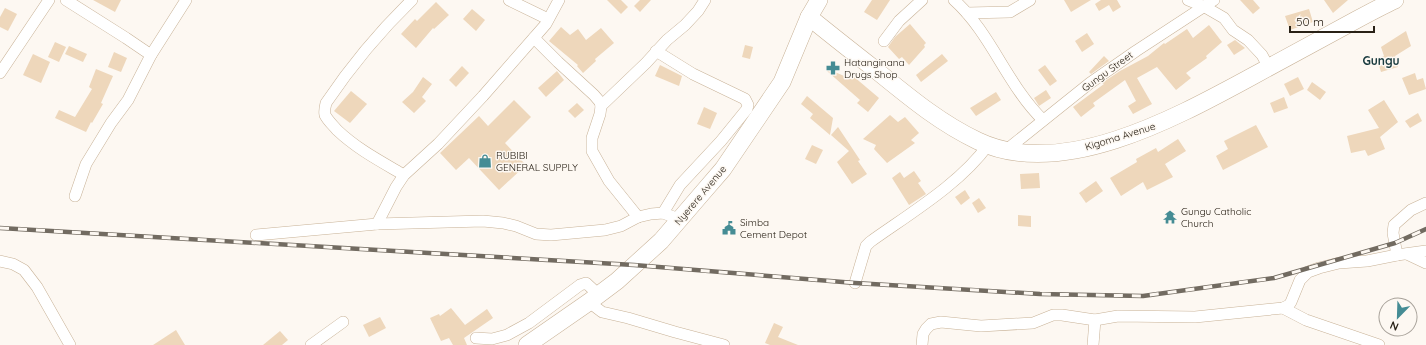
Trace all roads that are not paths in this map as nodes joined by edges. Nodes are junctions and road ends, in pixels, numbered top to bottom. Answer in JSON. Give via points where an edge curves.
{"nodes":[{"id":1,"x":49,"y":0,"type":"edge"},
{"id":2,"x":66,"y":0,"type":"edge"},
{"id":3,"x":186,"y":0,"type":"edge"},
{"id":4,"x":412,"y":0,"type":"edge"},
{"id":5,"x":510,"y":0,"type":"edge"},
{"id":6,"x":558,"y":0,"type":"edge"},
{"id":7,"x":705,"y":0,"type":"edge"},
{"id":8,"x":819,"y":0,"type":"edge"},
{"id":9,"x":922,"y":0,"type":"edge"},
{"id":10,"x":954,"y":0,"type":"edge"},
{"id":11,"x":1030,"y":0,"type":"edge"},
{"id":12,"x":1188,"y":0,"type":"edge"},
{"id":13,"x":1214,"y":0,"type":"edge"},
{"id":14,"x":1395,"y":0,"type":"edge"},
{"id":15,"x":1205,"y":7,"type":"junction"},
{"id":16,"x":967,"y":13,"type":"junction"},
{"id":17,"x":809,"y":17,"type":"junction"},
{"id":18,"x":548,"y":19,"type":"junction"},
{"id":19,"x":534,"y":38,"type":"junction"},
{"id":20,"x":884,"y":41,"type":"dead end"},
{"id":21,"x":656,"y":51,"type":"junction"},
{"id":22,"x":151,"y":55,"type":"junction"},
{"id":23,"x":1269,"y":68,"type":"junction"},
{"id":24,"x":0,"y":73,"type":"edge"},
{"id":25,"x":601,"y":106,"type":"junction"},
{"id":26,"x":1043,"y":120,"type":"junction"},
{"id":27,"x":988,"y":145,"type":"junction"},
{"id":28,"x":1005,"y":151,"type":"junction"},
{"id":29,"x":404,"y":175,"type":"junction"},
{"id":30,"x":75,"y":196,"type":"dead end"},
{"id":31,"x":1426,"y":203,"type":"edge"},
{"id":32,"x":663,"y":213,"type":"junction"},
{"id":33,"x":638,"y":217,"type":"junction"},
{"id":34,"x":679,"y":219,"type":"junction"},
{"id":35,"x":378,"y":224,"type":"junction"},
{"id":36,"x":256,"y":235,"type":"dead end"},
{"id":37,"x":1426,"y":251,"type":"edge"},
{"id":38,"x":1402,"y":254,"type":"junction"},
{"id":39,"x":0,"y":261,"type":"edge"},
{"id":40,"x":1426,"y":263,"type":"edge"},
{"id":41,"x":855,"y":283,"type":"dead end"},
{"id":42,"x":594,"y":298,"type":"junction"},
{"id":43,"x":1283,"y":308,"type":"junction"},
{"id":44,"x":1095,"y":320,"type":"junction"},
{"id":45,"x":343,"y":322,"type":"dead end"},
{"id":46,"x":476,"y":338,"type":"dead end"},
{"id":47,"x":697,"y":342,"type":"edge"},
{"id":48,"x":70,"y":345,"type":"edge"},
{"id":49,"x":311,"y":345,"type":"edge"},
{"id":50,"x":527,"y":345,"type":"edge"},
{"id":51,"x":724,"y":345,"type":"edge"},
{"id":52,"x":922,"y":345,"type":"edge"},
{"id":53,"x":1093,"y":345,"type":"edge"},
{"id":54,"x":1379,"y":345,"type":"edge"}],
"edges":[{"from":1,"to":24,"type":"street"},
{"from":2,"to":22,"type":"street"},
{"from":3,"to":22,"type":"street"},
{"from":4,"to":29,"type":"street","via":[[353,67],[326,103],[325,110],[331,123],[353,144]]},
{"from":5,"to":18,"type":"street"},
{"from":6,"to":18,"type":"street"},
{"from":7,"to":21,"type":"street","via":[[685,25]]},
{"from":8,"to":17,"type":"main road","name":"Nyerere Avenue"},
{"from":9,"to":20,"type":"street","via":[[899,21]]},
{"from":10,"to":16,"type":"street"},
{"from":11,"to":16,"type":"street","via":[[1010,12]]},
{"from":12,"to":15,"type":"street"},
{"from":13,"to":15,"type":"street","name":"Gungu Street"},
{"from":14,"to":23,"type":"main road","name":"Kigoma Avenue"},
{"from":15,"to":23,"type":"street","via":[[1224,18],[1233,30],[1248,40],[1262,55]]},
{"from":15,"to":26,"type":"street","name":"Gungu Street","via":[[1090,83]]},
{"from":16,"to":26,"type":"street","via":[[1026,101]]},
{"from":17,"to":27,"type":"main road","name":"Kigoma Avenue","via":[[947,125]]},
{"from":17,"to":34,"type":"main road","name":"Nyerere Avenue","via":[[782,82],[723,169]]},
{"from":18,"to":19,"type":"street"},
{"from":19,"to":25,"type":"street","via":[[594,95]]},
{"from":19,"to":29,"type":"street","via":[[438,144]]},
{"from":21,"to":25,"type":"street"},
{"from":21,"to":32,"type":"street","via":[[703,79],[745,99],[748,105],[721,141],[680,185]]},
{"from":22,"to":30,"type":"street","via":[[128,100],[86,164]]},
{"from":23,"to":28,"type":"main road","name":"Kigoma Avenue","via":[[1202,104],[1127,136],[1091,147],[1060,152]]},
{"from":25,"to":33,"type":"street","via":[[592,138],[592,151],[609,181]]},
{"from":26,"to":28,"type":"street","name":"Gungu Street"},
{"from":27,"to":28,"type":"main road","name":"Kigoma Avenue"},
{"from":27,"to":41,"type":"street","via":[[970,167],[946,187],[866,246]]},
{"from":29,"to":35,"type":"street"},
{"from":31,"to":38,"type":"street","via":[[1411,210],[1394,224],[1393,233]]},
{"from":32,"to":33,"type":"street"},
{"from":32,"to":34,"type":"street"},
{"from":33,"to":35,"type":"street","via":[[622,226],[605,230],[551,236],[503,223],[483,221]]},
{"from":34,"to":42,"type":"main road","name":"Nyerere Avenue","via":[[661,241]]},
{"from":35,"to":36,"type":"street"},
{"from":37,"to":38,"type":"street"},
{"from":38,"to":40,"type":"street"},
{"from":38,"to":43,"type":"street","via":[[1339,263],[1308,272],[1300,280],[1289,305]]},
{"from":39,"to":48,"type":"street","via":[[24,270],[37,287]]},
{"from":42,"to":46,"type":"street","via":[[586,283],[580,285],[507,335],[492,339]]},
{"from":42,"to":47,"type":"street","via":[[602,312],[644,322]]},
{"from":42,"to":50,"type":"main road","name":"Nyerere Avenue"},
{"from":43,"to":44,"type":"street","via":[[1195,317],[1118,316]]},
{"from":43,"to":54,"type":"street","via":[[1306,320]]},
{"from":44,"to":52,"type":"street","via":[[1053,315],[1033,322],[981,326],[941,322],[931,324],[926,329]]},
{"from":44,"to":53,"type":"street"},
{"from":45,"to":49,"type":"street"},
{"from":47,"to":51,"type":"street"}]}
